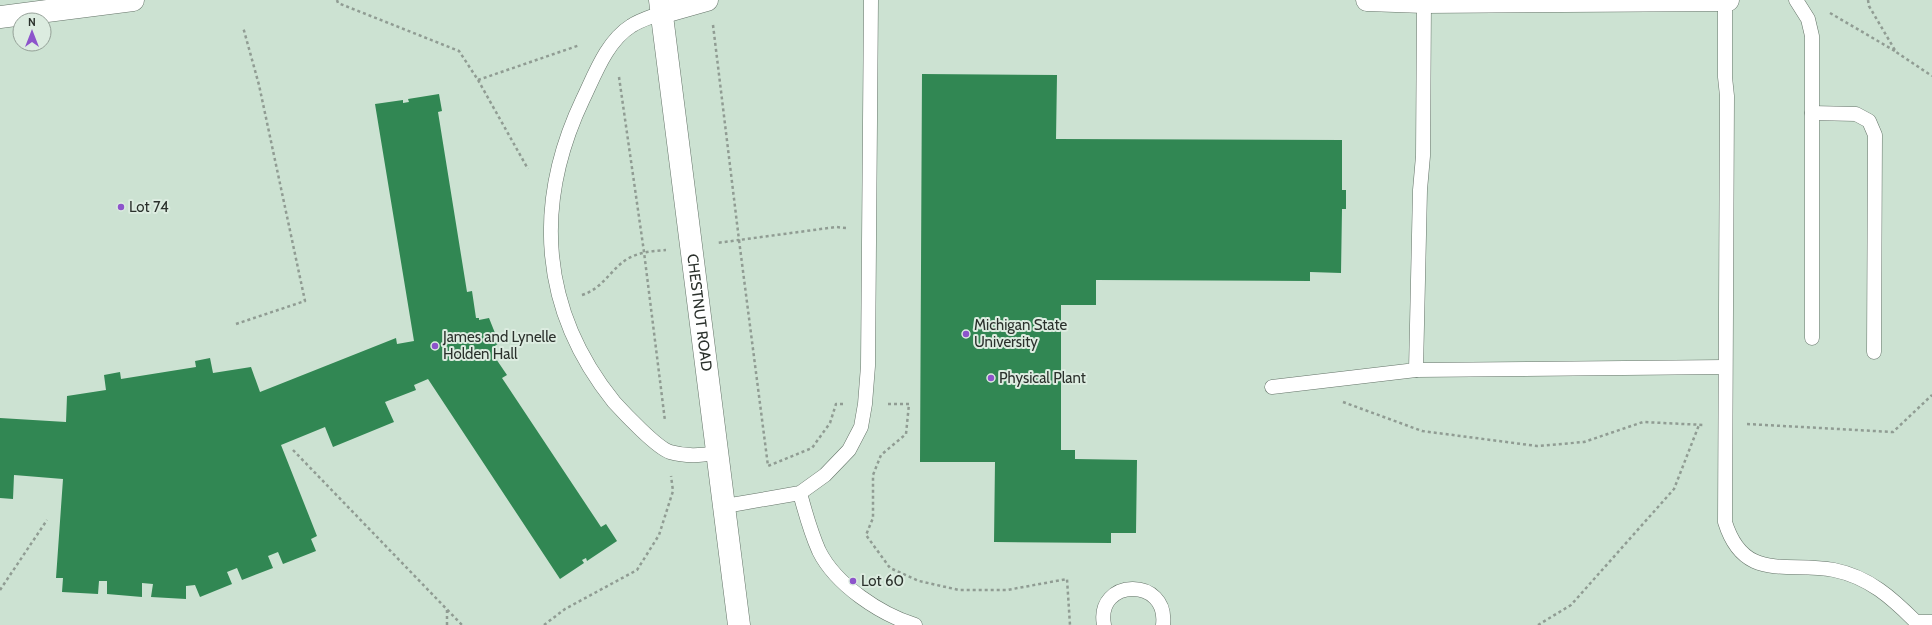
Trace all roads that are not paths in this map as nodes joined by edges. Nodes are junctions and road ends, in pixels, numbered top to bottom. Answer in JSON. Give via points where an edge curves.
{"nodes":[{"id":1,"x":133,"y":0,"type":"edge"},
{"id":2,"x":707,"y":0,"type":"edge"},
{"id":3,"x":871,"y":0,"type":"edge"},
{"id":4,"x":1367,"y":0,"type":"edge"},
{"id":5,"x":1701,"y":0,"type":"edge"},
{"id":6,"x":1726,"y":0,"type":"edge"},
{"id":7,"x":1796,"y":0,"type":"edge"},
{"id":8,"x":1471,"y":1,"type":"edge"},
{"id":9,"x":1539,"y":1,"type":"edge"},
{"id":10,"x":1627,"y":1,"type":"edge"},
{"id":11,"x":1424,"y":2,"type":"junction"},
{"id":12,"x":660,"y":6,"type":"edge"},
{"id":13,"x":0,"y":17,"type":"edge"},
{"id":14,"x":1812,"y":113,"type":"junction"},
{"id":15,"x":1812,"y":338,"type":"dead end"},
{"id":16,"x":1874,"y":352,"type":"dead end"},
{"id":17,"x":1725,"y":367,"type":"junction"},
{"id":18,"x":1416,"y":370,"type":"junction"},
{"id":19,"x":1272,"y":387,"type":"dead end"},
{"id":20,"x":718,"y":453,"type":"junction"},
{"id":21,"x":800,"y":493,"type":"junction"},
{"id":22,"x":725,"y":506,"type":"junction"},
{"id":23,"x":1932,"y":622,"type":"edge"},
{"id":24,"x":1916,"y":623,"type":"edge"},
{"id":25,"x":739,"y":625,"type":"edge"},
{"id":26,"x":915,"y":625,"type":"edge"},
{"id":27,"x":1104,"y":625,"type":"edge"},
{"id":28,"x":1163,"y":625,"type":"edge"}],
"edges":[{"from":1,"to":13,"type":"street"},
{"from":2,"to":12,"type":"street"},
{"from":3,"to":21,"type":"lane","via":[[868,344],[865,404],[861,427],[848,450],[826,475]]},
{"from":4,"to":11,"type":"street"},
{"from":5,"to":6,"type":"street"},
{"from":5,"to":10,"type":"street"},
{"from":6,"to":17,"type":"lane"},
{"from":7,"to":14,"type":"lane","via":[[1808,19],[1812,36]]},
{"from":8,"to":9,"type":"street"},
{"from":8,"to":11,"type":"street"},
{"from":9,"to":10,"type":"street"},
{"from":11,"to":18,"type":"lane","via":[[1423,156]]},
{"from":12,"to":20,"type":"street","name":"CHESTNUT ROAD"},
{"from":12,"to":20,"type":"lane","via":[[631,26],[614,42],[567,134],[552,196],[552,252],[561,301],[571,331],[602,386],[621,410],[669,452],[693,456]]},
{"from":14,"to":15,"type":"lane"},
{"from":14,"to":16,"type":"lane","via":[[1856,114],[1869,121],[1875,135]]},
{"from":17,"to":18,"type":"lane"},
{"from":17,"to":24,"type":"lane","via":[[1725,522],[1730,538],[1744,556],[1762,565],[1834,570],[1857,577],[1888,595]]},
{"from":18,"to":19,"type":"lane"},
{"from":20,"to":22,"type":"street","name":"CHESTNUT ROAD"},
{"from":21,"to":22,"type":"lane"},
{"from":21,"to":26,"type":"lane","via":[[820,552],[833,570],[865,600],[884,612]]},
{"from":22,"to":25,"type":"street","name":"CHESTNUT ROAD"},
{"from":23,"to":24,"type":"lane"},
{"from":27,"to":28,"type":"lane","via":[[1104,608],[1109,600],[1116,593],[1136,588],[1146,591],[1160,604]]}]}
